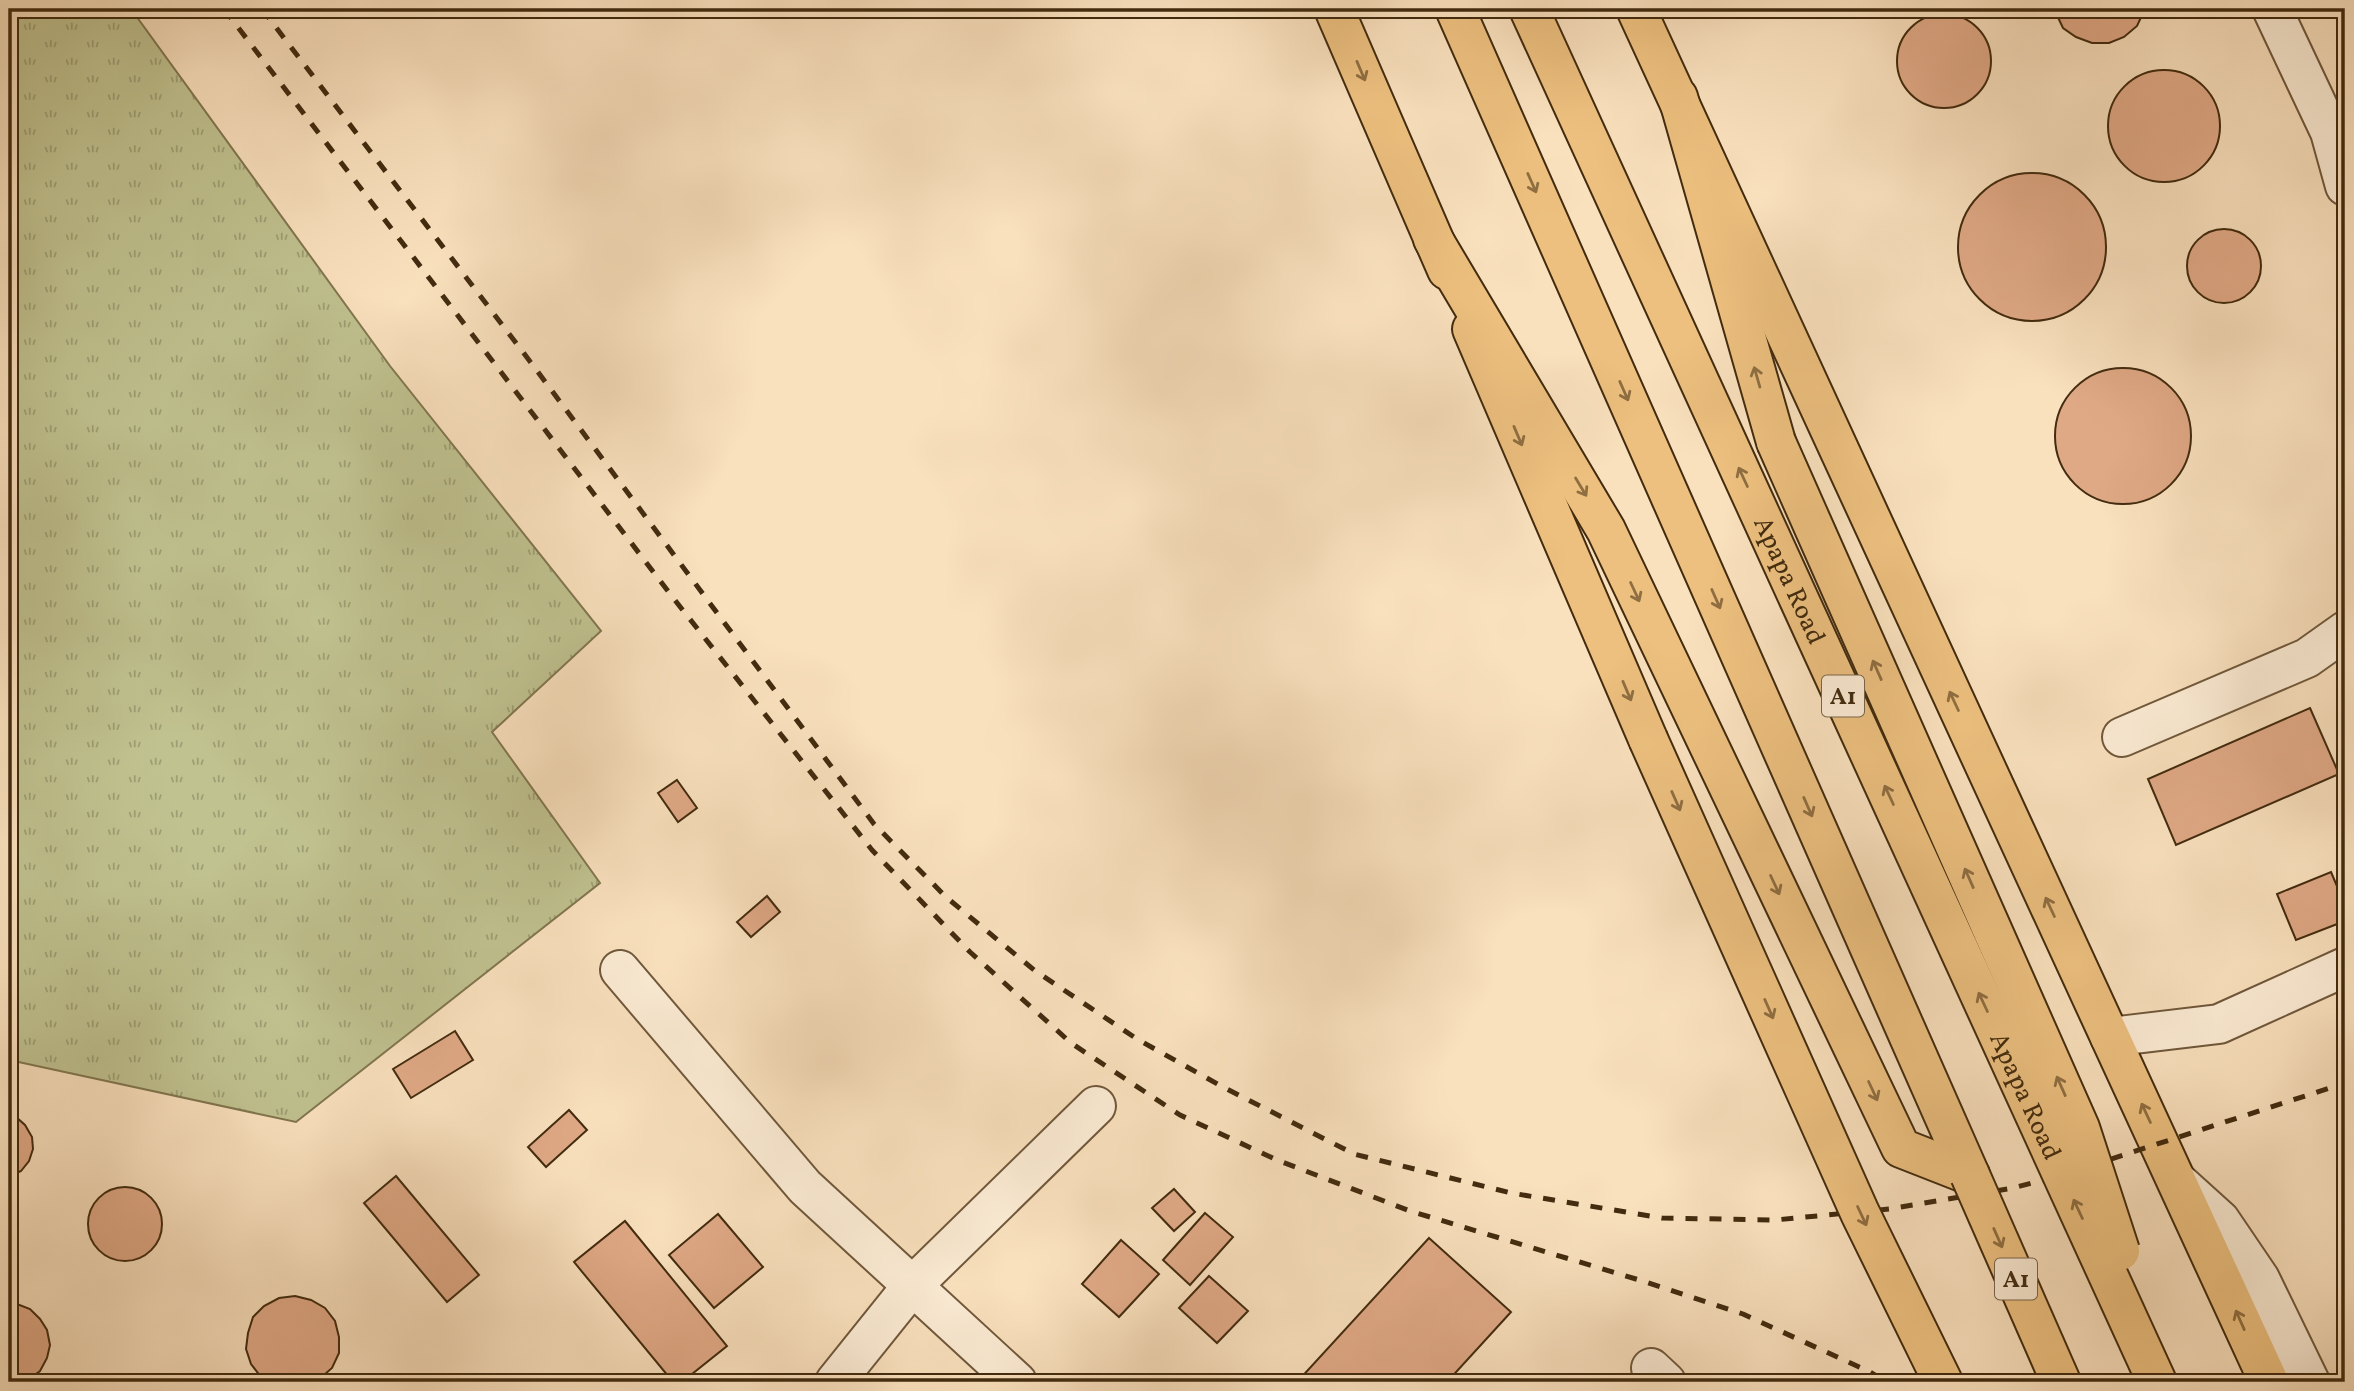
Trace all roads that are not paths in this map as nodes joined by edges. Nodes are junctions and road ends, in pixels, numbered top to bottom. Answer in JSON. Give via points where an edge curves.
{"nodes":[{"id":1,"x":1334,"y":9,"type":"edge"},
{"id":2,"x":1443,"y":9,"type":"edge"},
{"id":3,"x":1455,"y":9,"type":"edge"},
{"id":4,"x":1529,"y":9,"type":"edge"},
{"id":5,"x":1636,"y":9,"type":"edge"},
{"id":6,"x":2272,"y":9,"type":"edge"},
{"id":7,"x":1678,"y":97,"type":"junction"},
{"id":8,"x":1511,"y":137,"type":"junction"},
{"id":9,"x":2345,"y":186,"type":"edge"},
{"id":10,"x":1433,"y":239,"type":"junction"},
{"id":11,"x":2345,"y":631,"type":"edge"},
{"id":12,"x":2122,"y":737,"type":"dead end"},
{"id":13,"x":2345,"y":967,"type":"edge"},
{"id":14,"x":620,"y":970,"type":"dead end"},
{"id":15,"x":2110,"y":1037,"type":"junction"},
{"id":16,"x":1096,"y":1106,"type":"dead end"},
{"id":17,"x":1970,"y":1175,"type":"junction"},
{"id":18,"x":2178,"y":1182,"type":"junction"},
{"id":19,"x":912,"y":1286,"type":"junction"},
{"id":20,"x":835,"y":1382,"type":"edge"},
{"id":21,"x":1017,"y":1382,"type":"edge"},
{"id":22,"x":1942,"y":1382,"type":"edge"},
{"id":23,"x":2061,"y":1382,"type":"edge"},
{"id":24,"x":2157,"y":1382,"type":"edge"},
{"id":25,"x":2163,"y":1382,"type":"edge"},
{"id":26,"x":2269,"y":1382,"type":"edge"},
{"id":27,"x":2310,"y":1382,"type":"edge"}],
"edges":[{"from":1,"to":10,"type":"main road","one_way":true},
{"from":2,"to":8,"type":"main road"},
{"from":3,"to":8,"type":"main road","number":"A1"},
{"from":24,"to":4,"type":"main road","name":"Apapa Road","number":"A1","one_way":true,"bridge":true},
{"from":5,"to":7,"type":"main road"},
{"from":6,"to":9,"type":"lane","via":[[2330,132]]},
{"from":15,"to":7,"type":"main road","one_way":true},
{"from":25,"to":7,"type":"main road","one_way":true,"bridge":true,"via":[[2080,1128],[1776,442]]},
{"from":8,"to":17,"type":"main road","number":"A1","one_way":true},
{"from":10,"to":17,"type":"main road","one_way":true,"via":[[1606,530],[1901,1148]]},
{"from":10,"to":22,"type":"main road","one_way":true,"bridge":true,"via":[[1648,739],[1860,1213]]},
{"from":11,"to":12,"type":"lane","via":[[2307,658]]},
{"from":13,"to":15,"type":"lane","via":[[2219,1024]]},
{"from":14,"to":19,"type":"lane","via":[[804,1187]]},
{"from":18,"to":15,"type":"main road","one_way":true},
{"from":16,"to":19,"type":"lane"},
{"from":17,"to":23,"type":"main road","number":"A1","one_way":true,"bridge":true},
{"from":26,"to":18,"type":"main road","one_way":true},
{"from":18,"to":27,"type":"lane","via":[[2220,1220],[2260,1279]]},
{"from":19,"to":20,"type":"lane"},
{"from":19,"to":21,"type":"lane"}]}
